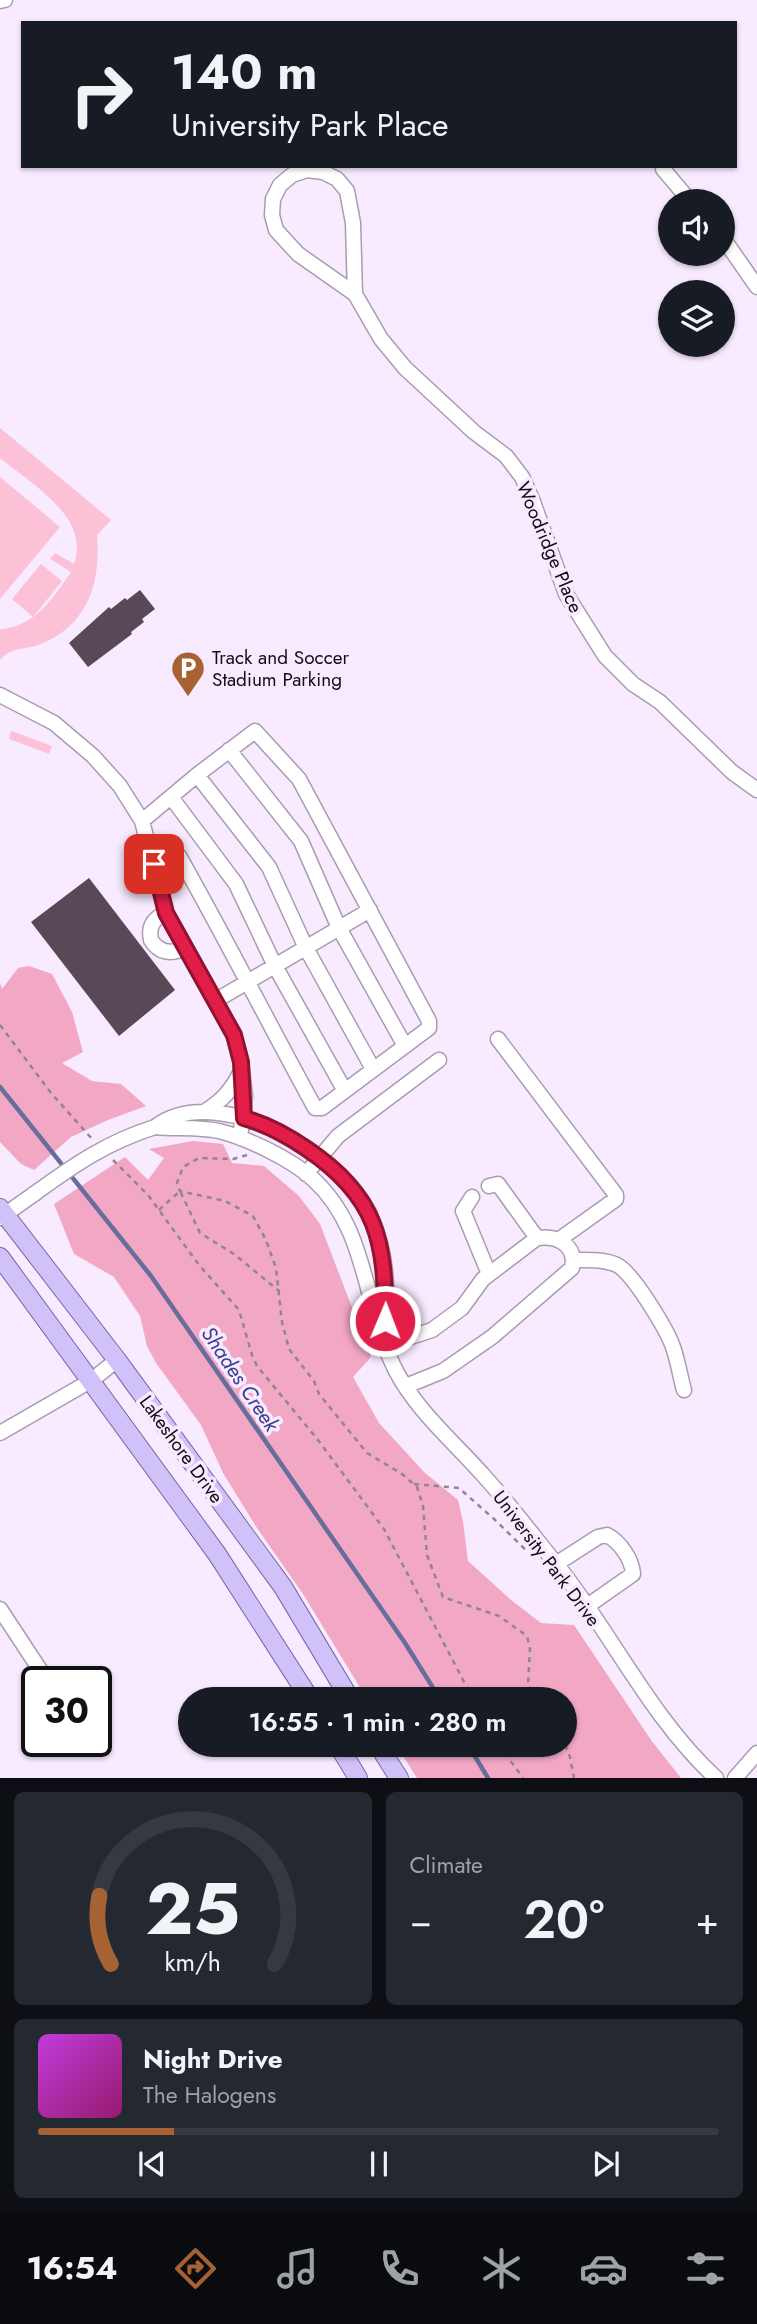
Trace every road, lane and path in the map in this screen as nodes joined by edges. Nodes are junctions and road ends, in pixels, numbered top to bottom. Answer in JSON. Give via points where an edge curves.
{"nodes":[{"id":1,"x":5,"y":0,"type":"edge"},
{"id":2,"x":0,"y":1,"type":"edge"},
{"id":3,"x":663,"y":169,"type":"dead end"},
{"id":4,"x":680,"y":189,"type":"edge"},
{"id":5,"x":735,"y":256,"type":"edge"},
{"id":6,"x":757,"y":288,"type":"edge"},
{"id":7,"x":355,"y":294,"type":"junction"},
{"id":8,"x":0,"y":695,"type":"edge"},
{"id":9,"x":229,"y":750,"type":"junction"},
{"id":10,"x":197,"y":775,"type":"junction"},
{"id":11,"x":757,"y":790,"type":"edge"},
{"id":12,"x":171,"y":797,"type":"junction"},
{"id":13,"x":142,"y":821,"type":"junction"},
{"id":14,"x":179,"y":856,"type":"dead end"},
{"id":15,"x":370,"y":910,"type":"junction"},
{"id":16,"x":166,"y":913,"type":"junction"},
{"id":17,"x":339,"y":928,"type":"junction"},
{"id":18,"x":185,"y":948,"type":"junction"},
{"id":19,"x":306,"y":948,"type":"junction"},
{"id":20,"x":275,"y":966,"type":"junction"},
{"id":21,"x":247,"y":982,"type":"junction"},
{"id":22,"x":215,"y":1001,"type":"junction"},
{"id":23,"x":0,"y":1025,"type":"edge"},
{"id":24,"x":498,"y":1039,"type":"dead end"},
{"id":25,"x":405,"y":1046,"type":"junction"},
{"id":26,"x":439,"y":1060,"type":"dead end"},
{"id":27,"x":373,"y":1069,"type":"junction"},
{"id":28,"x":242,"y":1070,"type":"junction"},
{"id":29,"x":345,"y":1091,"type":"junction"},
{"id":30,"x":203,"y":1112,"type":"junction"},
{"id":31,"x":244,"y":1118,"type":"junction"},
{"id":32,"x":155,"y":1127,"type":"junction"},
{"id":33,"x":244,"y":1140,"type":"junction"},
{"id":34,"x":96,"y":1143,"type":"dead end"},
{"id":35,"x":105,"y":1152,"type":"dead end"},
{"id":36,"x":318,"y":1157,"type":"junction"},
{"id":37,"x":306,"y":1174,"type":"junction"},
{"id":38,"x":489,"y":1186,"type":"dead end"},
{"id":39,"x":180,"y":1191,"type":"junction"},
{"id":40,"x":472,"y":1197,"type":"dead end"},
{"id":41,"x":159,"y":1210,"type":"junction"},
{"id":42,"x":2,"y":1214,"type":"edge"},
{"id":43,"x":537,"y":1238,"type":"junction"},
{"id":44,"x":560,"y":1238,"type":"junction"},
{"id":45,"x":0,"y":1257,"type":"edge"},
{"id":46,"x":384,"y":1260,"type":"junction"},
{"id":47,"x":573,"y":1260,"type":"junction"},
{"id":48,"x":362,"y":1267,"type":"junction"},
{"id":49,"x":489,"y":1274,"type":"junction"},
{"id":50,"x":279,"y":1291,"type":"junction"},
{"id":51,"x":384,"y":1341,"type":"junction"},
{"id":52,"x":117,"y":1360,"type":"junction"},
{"id":53,"x":92,"y":1380,"type":"junction"},
{"id":54,"x":406,"y":1386,"type":"junction"},
{"id":55,"x":684,"y":1390,"type":"dead end"},
{"id":56,"x":0,"y":1433,"type":"edge"},
{"id":57,"x":414,"y":1484,"type":"junction"},
{"id":58,"x":547,"y":1552,"type":"junction"},
{"id":59,"x":556,"y":1564,"type":"junction"},
{"id":60,"x":586,"y":1606,"type":"junction"},
{"id":61,"x":0,"y":1609,"type":"edge"},
{"id":62,"x":37,"y":1666,"type":"edge"},
{"id":63,"x":302,"y":1687,"type":"edge"},
{"id":64,"x":343,"y":1687,"type":"edge"},
{"id":65,"x":467,"y":1687,"type":"edge"},
{"id":66,"x":529,"y":1687,"type":"edge"},
{"id":67,"x":757,"y":1753,"type":"edge"},
{"id":68,"x":345,"y":1757,"type":"edge"},
{"id":69,"x":385,"y":1757,"type":"edge"},
{"id":70,"x":508,"y":1757,"type":"edge"},
{"id":71,"x":570,"y":1757,"type":"edge"},
{"id":72,"x":358,"y":1778,"type":"edge"},
{"id":73,"x":398,"y":1778,"type":"edge"},
{"id":74,"x":523,"y":1778,"type":"edge"},
{"id":75,"x":574,"y":1778,"type":"edge"},
{"id":76,"x":716,"y":1778,"type":"edge"},
{"id":77,"x":735,"y":1778,"type":"edge"}],
"edges":[{"from":1,"to":2,"type":"street"},
{"from":3,"to":4,"type":"street"},
{"from":5,"to":6,"type":"street"},
{"from":7,"to":7,"type":"street","name":"Woodridge Place","via":[[353,223],[347,191],[323,172],[307,170],[292,175],[273,199],[276,230],[298,254]]},
{"from":7,"to":11,"type":"street","name":"Woodridge Place","via":[[381,339],[405,368],[506,456],[522,477],[566,594],[605,656]]},
{"from":8,"to":13,"type":"street","via":[[54,723],[93,756],[120,786]]},
{"from":9,"to":10,"type":"street"},
{"from":9,"to":15,"type":"street","via":[[255,731],[299,779]]},
{"from":9,"to":17,"type":"street","via":[[301,841]]},
{"from":10,"to":12,"type":"street"},
{"from":10,"to":19,"type":"street","via":[[269,867]]},
{"from":12,"to":13,"type":"street"},
{"from":12,"to":20,"type":"street","via":[[236,884]]},
{"from":13,"to":16,"type":"street"},
{"from":14,"to":21,"type":"street"},
{"from":15,"to":17,"type":"street"},
{"from":15,"to":25,"type":"street","via":[[429,1021],[429,1028]]},
{"from":16,"to":18,"type":"street"},
{"from":16,"to":18,"type":"street","via":[[152,923],[151,940],[165,952]]},
{"from":17,"to":19,"type":"street"},
{"from":17,"to":25,"type":"street"},
{"from":18,"to":22,"type":"street"},
{"from":19,"to":20,"type":"street"},
{"from":19,"to":27,"type":"street"},
{"from":20,"to":21,"type":"street"},
{"from":20,"to":29,"type":"street"},
{"from":21,"to":22,"type":"street"},
{"from":21,"to":29,"type":"street","via":[[315,1108]]},
{"from":22,"to":28,"type":"street","via":[[234,1035]]},
{"from":23,"to":34,"type":"path"},
{"from":24,"to":44,"type":"street","via":[[617,1195]]},
{"from":25,"to":27,"type":"street"},
{"from":26,"to":36,"type":"street","via":[[338,1136]]},
{"from":27,"to":29,"type":"street"},
{"from":28,"to":30,"type":"street","via":[[221,1102]]},
{"from":28,"to":31,"type":"street"},
{"from":30,"to":31,"type":"street","name":"University Park Drive"},
{"from":30,"to":32,"type":"street","name":"University Park Drive","via":[[171,1117]]},
{"from":31,"to":33,"type":"street"},
{"from":31,"to":36,"type":"street","name":"University Park Drive"},
{"from":32,"to":33,"type":"street","name":"University Park Drive","via":[[218,1131]]},
{"from":32,"to":42,"type":"street","name":"University Park Drive","bridge":true,"via":[[85,1157]]},
{"from":33,"to":37,"type":"street","name":"University Park Drive"},
{"from":33,"to":39,"type":"path","via":[[246,1157],[200,1158],[183,1167],[177,1183]]},
{"from":35,"to":41,"type":"path"},
{"from":36,"to":37,"type":"street"},
{"from":36,"to":46,"type":"street","name":"University Park Drive","via":[[343,1178],[369,1213]]},
{"from":37,"to":48,"type":"street","name":"University Park Drive","via":[[339,1208]]},
{"from":38,"to":43,"type":"street","via":[[498,1184]]},
{"from":39,"to":41,"type":"path"},
{"from":39,"to":50,"type":"path","via":[[200,1233]]},
{"from":39,"to":50,"type":"path","via":[[225,1201],[253,1216],[276,1268]]},
{"from":40,"to":49,"type":"street","via":[[463,1211]]},
{"from":41,"to":65,"type":"path","via":[[239,1310],[252,1355],[267,1380],[384,1529]]},
{"from":42,"to":52,"type":"main road","name":"Lakeshore Drive"},
{"from":43,"to":44,"type":"street"},
{"from":43,"to":49,"type":"street"},
{"from":44,"to":47,"type":"street"},
{"from":45,"to":53,"type":"main road","name":"Lakeshore Drive"},
{"from":46,"to":48,"type":"street"},
{"from":46,"to":51,"type":"street","name":"University Park Drive"},
{"from":47,"to":54,"type":"street","via":[[572,1268],[492,1337],[443,1371]]},
{"from":47,"to":55,"type":"street","via":[[598,1260],[627,1274],[672,1345]]},
{"from":48,"to":51,"type":"street","name":"University Park Drive"},
{"from":49,"to":51,"type":"street","via":[[463,1308],[432,1330]]},
{"from":50,"to":57,"type":"path","via":[[289,1349],[319,1394],[367,1453]]},
{"from":51,"to":54,"type":"street","name":"University Park Drive"},
{"from":52,"to":53,"type":"street"},
{"from":52,"to":64,"type":"main road","name":"Lakeshore Drive","via":[[283,1587]]},
{"from":53,"to":56,"type":"street"},
{"from":53,"to":63,"type":"main road","name":"Lakeshore Drive","via":[[217,1554]]},
{"from":54,"to":58,"type":"street","name":"University Park Drive"},
{"from":57,"to":58,"type":"path","via":[[459,1488],[527,1552],[538,1557]]},
{"from":57,"to":66,"type":"path","via":[[423,1506],[427,1555],[443,1597],[499,1616],[527,1636]]},
{"from":58,"to":59,"type":"street","name":"University Park Drive"},
{"from":59,"to":60,"type":"street","name":"University Park Drive"},
{"from":59,"to":60,"type":"street","via":[[598,1537],[616,1540],[633,1565],[633,1574]]},
{"from":60,"to":76,"type":"street","name":"University Park Drive","via":[[672,1731]]},
{"from":61,"to":62,"type":"street"},
{"from":67,"to":77,"type":"street"},
{"from":68,"to":72,"type":"main road"},
{"from":69,"to":73,"type":"main road"},
{"from":70,"to":74,"type":"path"},
{"from":71,"to":75,"type":"path"}]}
